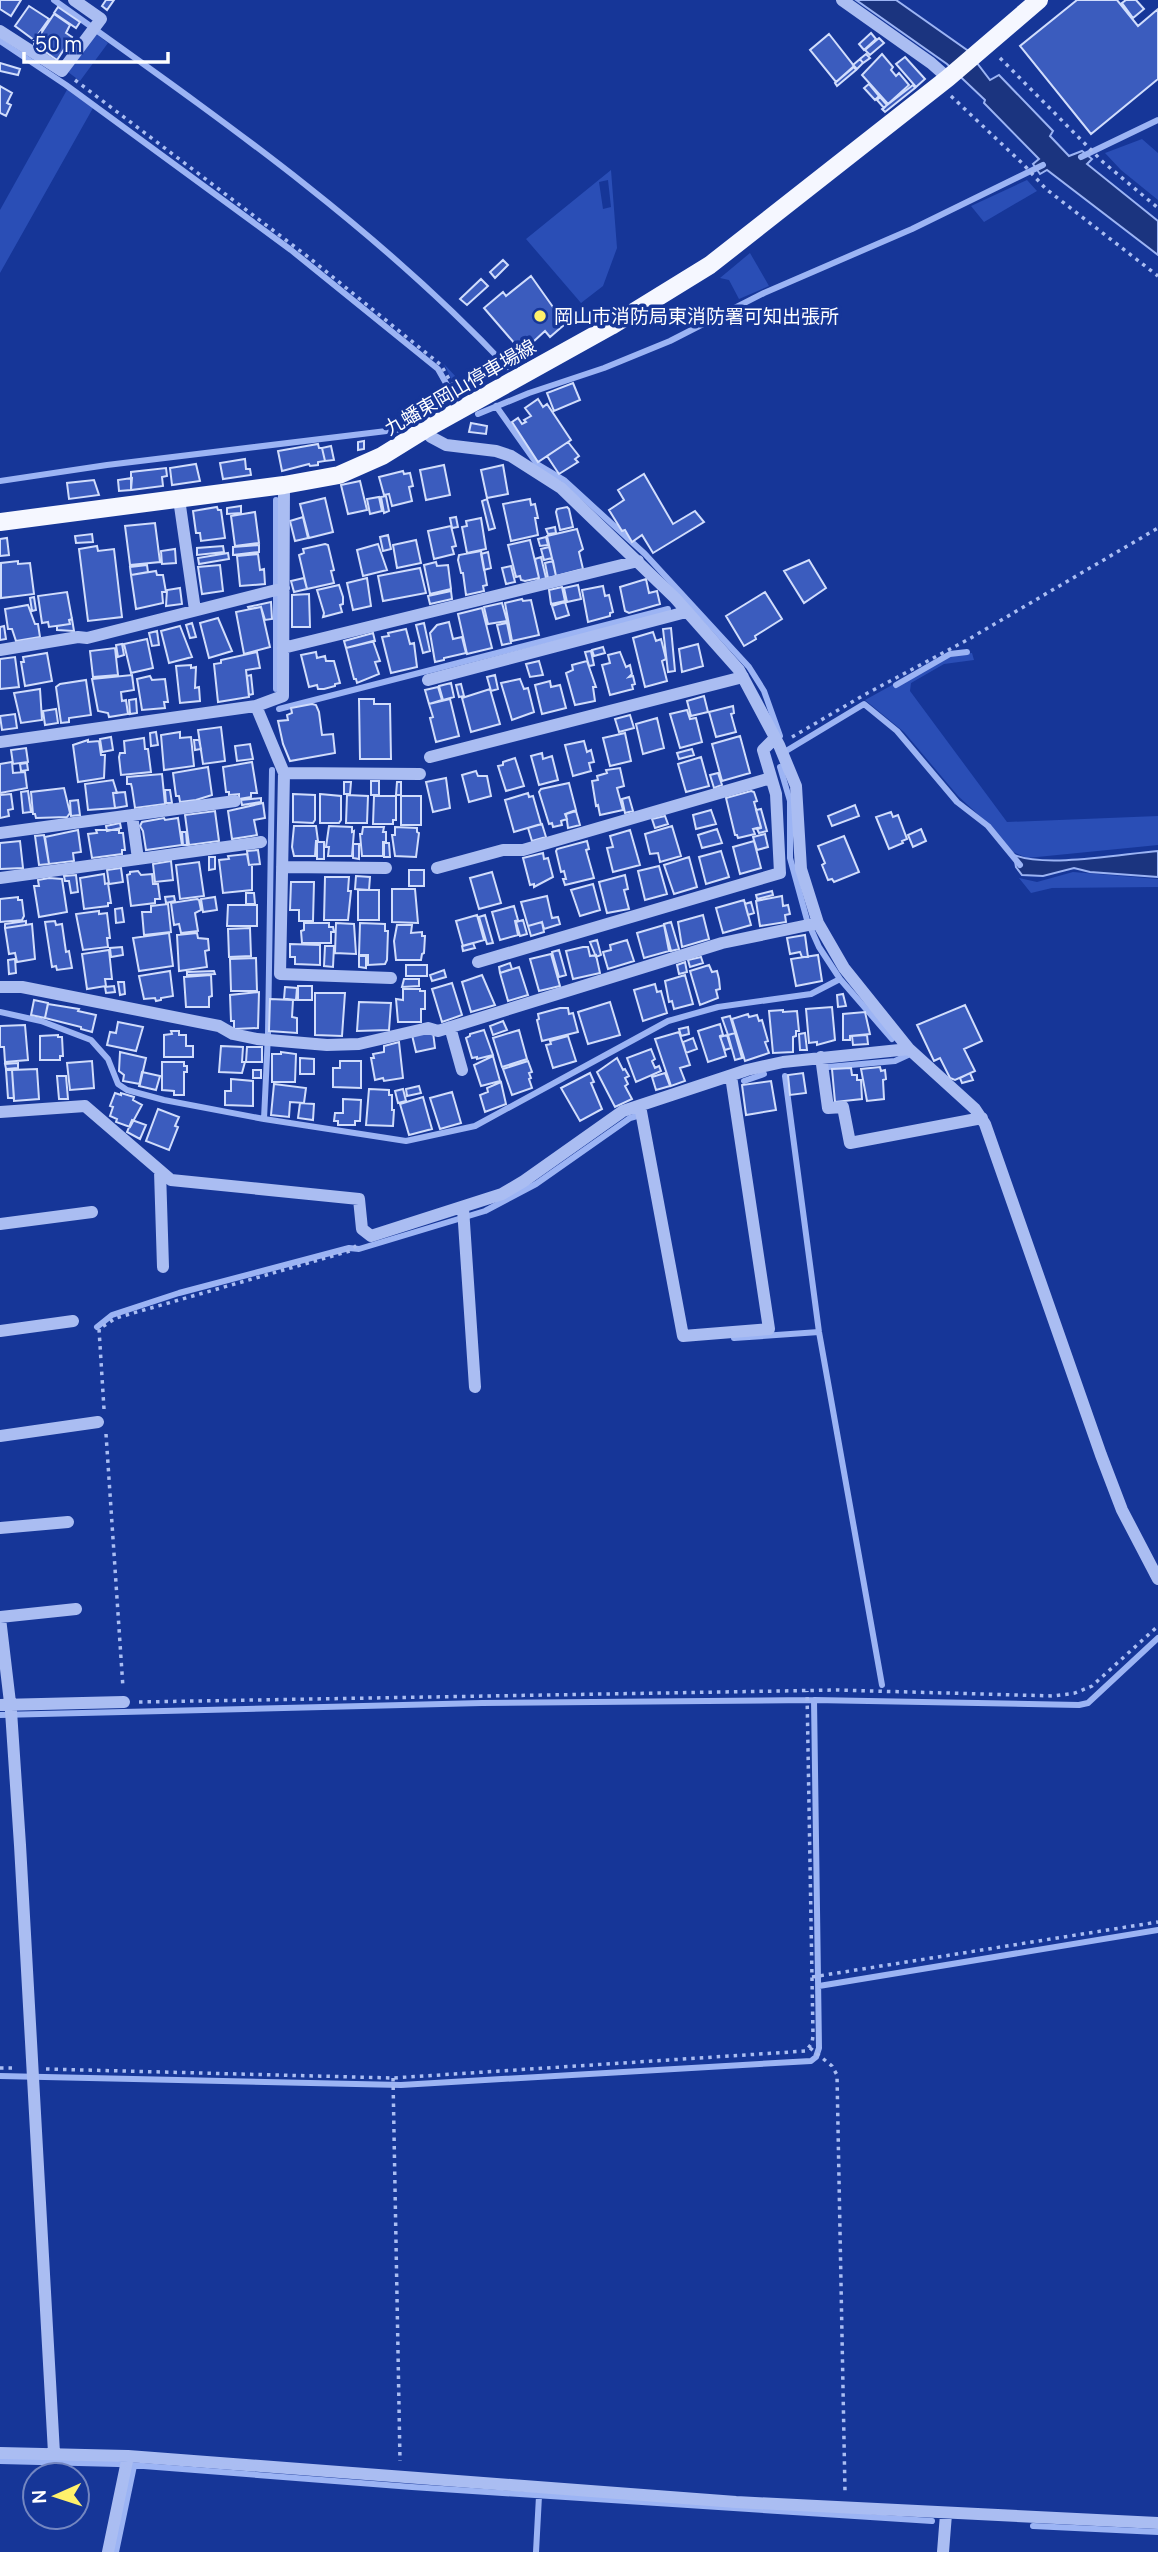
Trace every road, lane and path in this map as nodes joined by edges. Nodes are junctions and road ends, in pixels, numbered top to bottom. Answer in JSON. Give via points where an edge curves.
{"nodes":[{"id":1,"x":74,"y":0,"type":"edge"},
{"id":2,"x":842,"y":0,"type":"edge"},
{"id":3,"x":1039,"y":0,"type":"edge"},
{"id":4,"x":0,"y":31,"type":"edge"},
{"id":5,"x":982,"y":48,"type":"junction"},
{"id":6,"x":62,"y":71,"type":"junction"},
{"id":7,"x":947,"y":79,"type":"junction"},
{"id":8,"x":1158,"y":208,"type":"edge"},
{"id":9,"x":1158,"y":276,"type":"edge"},
{"id":10,"x":464,"y":408,"type":"junction"},
{"id":11,"x":424,"y":430,"type":"junction"},
{"id":12,"x":284,"y":485,"type":"junction"},
{"id":13,"x":179,"y":499,"type":"junction"},
{"id":14,"x":0,"y":522,"type":"edge"},
{"id":15,"x":1158,"y":528,"type":"edge"},
{"id":16,"x":638,"y":561,"type":"junction"},
{"id":17,"x":278,"y":589,"type":"junction"},
{"id":18,"x":195,"y":610,"type":"junction"},
{"id":19,"x":686,"y":612,"type":"junction"},
{"id":20,"x":283,"y":648,"type":"junction"},
{"id":21,"x":0,"y":650,"type":"edge"},
{"id":22,"x":743,"y":677,"type":"junction"},
{"id":23,"x":428,"y":680,"type":"dead end"},
{"id":24,"x":256,"y":706,"type":"junction"},
{"id":25,"x":780,"y":740,"type":"junction"},
{"id":26,"x":0,"y":742,"type":"edge"},
{"id":27,"x":430,"y":757,"type":"dead end"},
{"id":28,"x":284,"y":774,"type":"junction"},
{"id":29,"x":420,"y":774,"type":"dead end"},
{"id":30,"x":771,"y":778,"type":"junction"},
{"id":31,"x":235,"y":802,"type":"dead end"},
{"id":32,"x":132,"y":815,"type":"junction"},
{"id":33,"x":0,"y":833,"type":"edge"},
{"id":34,"x":261,"y":842,"type":"dead end"},
{"id":35,"x":138,"y":859,"type":"junction"},
{"id":36,"x":282,"y":867,"type":"junction"},
{"id":37,"x":386,"y":868,"type":"dead end"},
{"id":38,"x":437,"y":868,"type":"dead end"},
{"id":39,"x":792,"y":871,"type":"junction"},
{"id":40,"x":0,"y":878,"type":"edge"},
{"id":41,"x":812,"y":924,"type":"junction"},
{"id":42,"x":478,"y":962,"type":"dead end"},
{"id":43,"x":391,"y":978,"type":"dead end"},
{"id":44,"x":0,"y":987,"type":"edge"},
{"id":45,"x":450,"y":1027,"type":"junction"},
{"id":46,"x":909,"y":1049,"type":"junction"},
{"id":47,"x":821,"y":1057,"type":"junction"},
{"id":48,"x":462,"y":1070,"type":"dead end"},
{"id":49,"x":731,"y":1076,"type":"junction"},
{"id":50,"x":640,"y":1106,"type":"junction"},
{"id":51,"x":0,"y":1112,"type":"edge"},
{"id":52,"x":982,"y":1118,"type":"junction"},
{"id":53,"x":160,"y":1171,"type":"junction"},
{"id":54,"x":92,"y":1212,"type":"dead end"},
{"id":55,"x":463,"y":1215,"type":"junction"},
{"id":56,"x":0,"y":1224,"type":"edge"},
{"id":57,"x":354,"y":1248,"type":"dead end"},
{"id":58,"x":163,"y":1267,"type":"dead end"},
{"id":59,"x":73,"y":1321,"type":"dead end"},
{"id":60,"x":0,"y":1331,"type":"edge"},
{"id":61,"x":475,"y":1387,"type":"dead end"},
{"id":62,"x":103,"y":1420,"type":"junction"},
{"id":63,"x":0,"y":1436,"type":"edge"},
{"id":64,"x":68,"y":1522,"type":"dead end"},
{"id":65,"x":0,"y":1528,"type":"edge"},
{"id":66,"x":1158,"y":1578,"type":"edge"},
{"id":67,"x":76,"y":1609,"type":"dead end"},
{"id":68,"x":0,"y":1617,"type":"edge"},
{"id":69,"x":1158,"y":1626,"type":"edge"},
{"id":70,"x":807,"y":1693,"type":"junction"},
{"id":71,"x":124,"y":1702,"type":"junction"},
{"id":72,"x":9,"y":1710,"type":"edge"},
{"id":73,"x":1158,"y":1922,"type":"edge"},
{"id":74,"x":814,"y":1977,"type":"junction"},
{"id":75,"x":810,"y":2048,"type":"junction"},
{"id":76,"x":33,"y":2075,"type":"junction"},
{"id":77,"x":393,"y":2080,"type":"junction"},
{"id":78,"x":0,"y":2452,"type":"edge"},
{"id":79,"x":54,"y":2453,"type":"junction"},
{"id":80,"x":127,"y":2462,"type":"junction"},
{"id":81,"x":400,"y":2477,"type":"junction"},
{"id":82,"x":845,"y":2508,"type":"junction"},
{"id":83,"x":946,"y":2514,"type":"junction"},
{"id":84,"x":1158,"y":2523,"type":"edge"},
{"id":85,"x":108,"y":2552,"type":"edge"},
{"id":86,"x":943,"y":2552,"type":"edge"}],
"edges":[{"from":1,"to":6,"type":"street","via":[[101,19]]},
{"from":2,"to":7,"type":"street","via":[[931,62]]},
{"from":3,"to":5,"type":"main road","name":"九蟠東岡山停車場線"},
{"from":4,"to":6,"type":"street"},
{"from":5,"to":7,"type":"main road","name":"九蟠東岡山停車場線"},
{"from":5,"to":8,"type":"path"},
{"from":6,"to":10,"type":"path","via":[[307,256],[441,365]]},
{"from":7,"to":9,"type":"path","via":[[950,94],[1046,189]]},
{"from":7,"to":10,"type":"main road","name":"九蟠東岡山停車場線","via":[[710,265]]},
{"from":10,"to":11,"type":"main road","name":"九蟠東岡山停車場線"},
{"from":11,"to":12,"type":"main road","name":"九蟠東岡山停車場線","via":[[339,475]]},
{"from":11,"to":16,"type":"street","via":[[446,446],[511,456],[561,488]]},
{"from":12,"to":13,"type":"main road","name":"九蟠東岡山停車場線"},
{"from":12,"to":17,"type":"street"},
{"from":13,"to":14,"type":"main road","name":"九蟠東岡山停車場線"},
{"from":13,"to":18,"type":"street"},
{"from":15,"to":25,"type":"path","via":[[969,639]]},
{"from":16,"to":19,"type":"street"},
{"from":16,"to":20,"type":"street"},
{"from":17,"to":18,"type":"street"},
{"from":17,"to":20,"type":"street"},
{"from":18,"to":21,"type":"street","via":[[87,638]]},
{"from":19,"to":22,"type":"street"},
{"from":19,"to":23,"type":"street"},
{"from":20,"to":24,"type":"street","via":[[283,696]]},
{"from":22,"to":25,"type":"street"},
{"from":22,"to":27,"type":"street"},
{"from":24,"to":26,"type":"street"},
{"from":24,"to":28,"type":"street"},
{"from":25,"to":30,"type":"street","via":[[762,750]]},
{"from":25,"to":39,"type":"street","via":[[797,793]]},
{"from":28,"to":29,"type":"street"},
{"from":28,"to":36,"type":"street"},
{"from":30,"to":38,"type":"street","via":[[523,850],[503,850]]},
{"from":30,"to":39,"type":"street"},
{"from":31,"to":32,"type":"street"},
{"from":32,"to":33,"type":"street"},
{"from":32,"to":35,"type":"street"},
{"from":34,"to":35,"type":"street"},
{"from":35,"to":40,"type":"street"},
{"from":36,"to":37,"type":"street"},
{"from":36,"to":43,"type":"street","via":[[280,974]]},
{"from":39,"to":41,"type":"street"},
{"from":39,"to":42,"type":"street"},
{"from":41,"to":45,"type":"street","via":[[722,943]]},
{"from":41,"to":46,"type":"street"},
{"from":44,"to":45,"type":"street","via":[[22,987],[219,1026],[267,1041],[359,1044]]},
{"from":45,"to":48,"type":"street"},
{"from":46,"to":47,"type":"street"},
{"from":46,"to":52,"type":"street"},
{"from":47,"to":49,"type":"street"},
{"from":47,"to":52,"type":"street","via":[[828,1108],[843,1107],[850,1143]]},
{"from":49,"to":50,"type":"street"},
{"from":49,"to":50,"type":"street","via":[[769,1329],[683,1336]]},
{"from":50,"to":55,"type":"street","via":[[623,1111],[524,1181]]},
{"from":51,"to":53,"type":"street","via":[[85,1106]]},
{"from":52,"to":66,"type":"street","via":[[1122,1510]]},
{"from":53,"to":55,"type":"street","via":[[171,1180],[359,1199],[362,1229],[371,1236]]},
{"from":53,"to":58,"type":"street"},
{"from":54,"to":56,"type":"street"},
{"from":55,"to":61,"type":"street"},
{"from":57,"to":62,"type":"path","via":[[116,1318],[99,1329]]},
{"from":59,"to":60,"type":"street"},
{"from":62,"to":63,"type":"street"},
{"from":62,"to":71,"type":"path"},
{"from":64,"to":65,"type":"street"},
{"from":67,"to":68,"type":"street"},
{"from":68,"to":72,"type":"street"},
{"from":69,"to":70,"type":"path","via":[[1092,1686],[1075,1693]]},
{"from":70,"to":71,"type":"path"},
{"from":70,"to":74,"type":"path"},
{"from":71,"to":72,"type":"street"},
{"from":72,"to":76,"type":"street"},
{"from":73,"to":74,"type":"path"},
{"from":74,"to":75,"type":"path"},
{"from":75,"to":77,"type":"path","via":[[801,2053]]},
{"from":75,"to":82,"type":"path","via":[[837,2075]]},
{"from":76,"to":77,"type":"path"},
{"from":76,"to":79,"type":"street"},
{"from":77,"to":81,"type":"path"},
{"from":78,"to":79,"type":"street"},
{"from":79,"to":80,"type":"street"},
{"from":80,"to":81,"type":"street"},
{"from":80,"to":85,"type":"street"},
{"from":81,"to":82,"type":"street"},
{"from":82,"to":83,"type":"street"},
{"from":83,"to":84,"type":"street"},
{"from":83,"to":86,"type":"street"}]}
